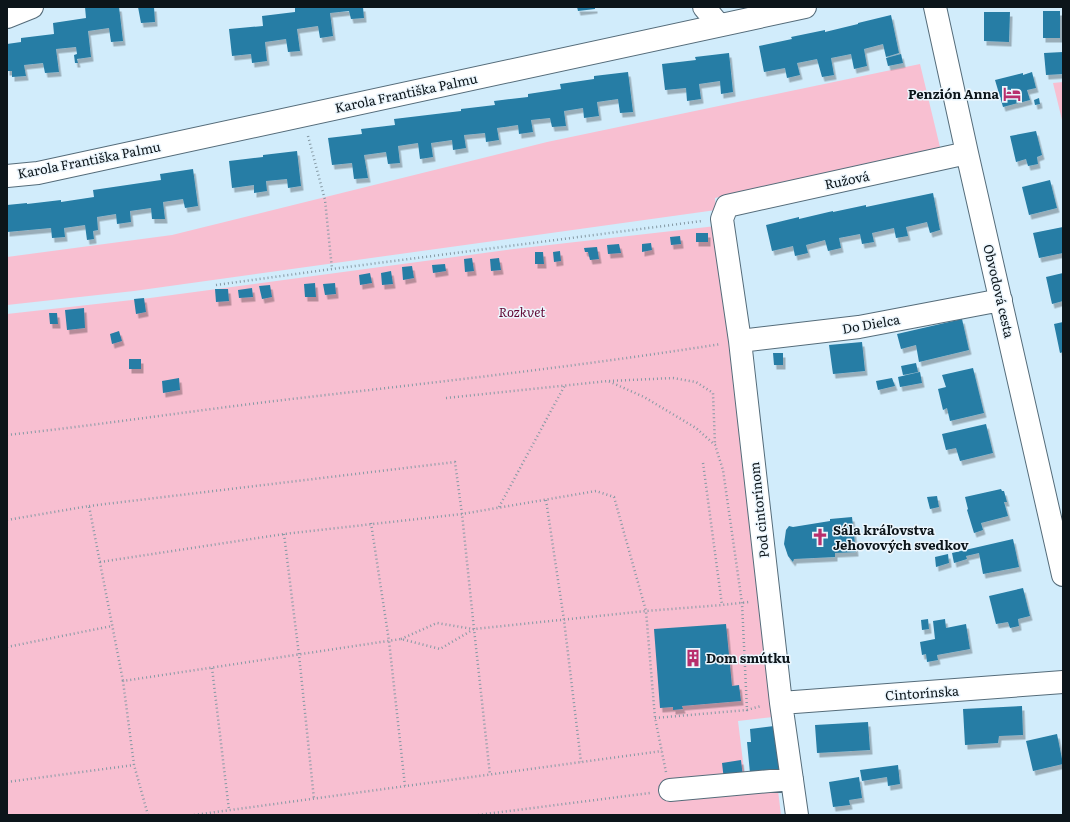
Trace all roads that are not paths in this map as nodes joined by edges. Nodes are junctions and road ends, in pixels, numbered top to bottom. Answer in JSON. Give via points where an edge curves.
{"nodes":[{"id":1,"x":32,"y":7,"type":"edge"},
{"id":2,"x":704,"y":7,"type":"edge"},
{"id":3,"x":805,"y":7,"type":"edge"},
{"id":4,"x":935,"y":7,"type":"edge"},
{"id":5,"x":7,"y":17,"type":"edge"},
{"id":6,"x":719,"y":25,"type":"junction"},
{"id":7,"x":967,"y":153,"type":"junction"},
{"id":8,"x":7,"y":176,"type":"edge"},
{"id":9,"x":725,"y":212,"type":"joint"},
{"id":10,"x":1001,"y":300,"type":"junction"},
{"id":11,"x":740,"y":341,"type":"junction"},
{"id":12,"x":1063,"y":575,"type":"edge"},
{"id":13,"x":1063,"y":682,"type":"edge"},
{"id":14,"x":781,"y":703,"type":"junction"},
{"id":15,"x":792,"y":779,"type":"junction"},
{"id":16,"x":670,"y":790,"type":"road end"},
{"id":17,"x":797,"y":815,"type":"edge"}],
"edges":[{"from":1,"to":5,"type":"street"},
{"from":2,"to":6,"type":"street"},
{"from":3,"to":6,"type":"street","name":"Karola Františka Palmu"},
{"from":4,"to":7,"type":"street","name":"Obvodová cesta"},
{"from":6,"to":8,"type":"street","name":"Karola Františka Palmu","via":[[38,173]]},
{"from":7,"to":9,"type":"street","name":"Ružová"},
{"from":7,"to":10,"type":"street","name":"Obvodová cesta"},
{"from":9,"to":11,"type":"street","name":"Pod cintorínom"},
{"from":10,"to":11,"type":"street","name":"Do Dielca","via":[[859,327]]},
{"from":10,"to":12,"type":"street","name":"Obvodová cesta"},
{"from":11,"to":14,"type":"street","name":"Pod cintorínom"},
{"from":13,"to":14,"type":"street","name":"Cintorínska"},
{"from":14,"to":15,"type":"street","name":"Pod cintorínom"},
{"from":15,"to":16,"type":"street"},
{"from":15,"to":17,"type":"street","name":"Pod cintorínom"}]}
